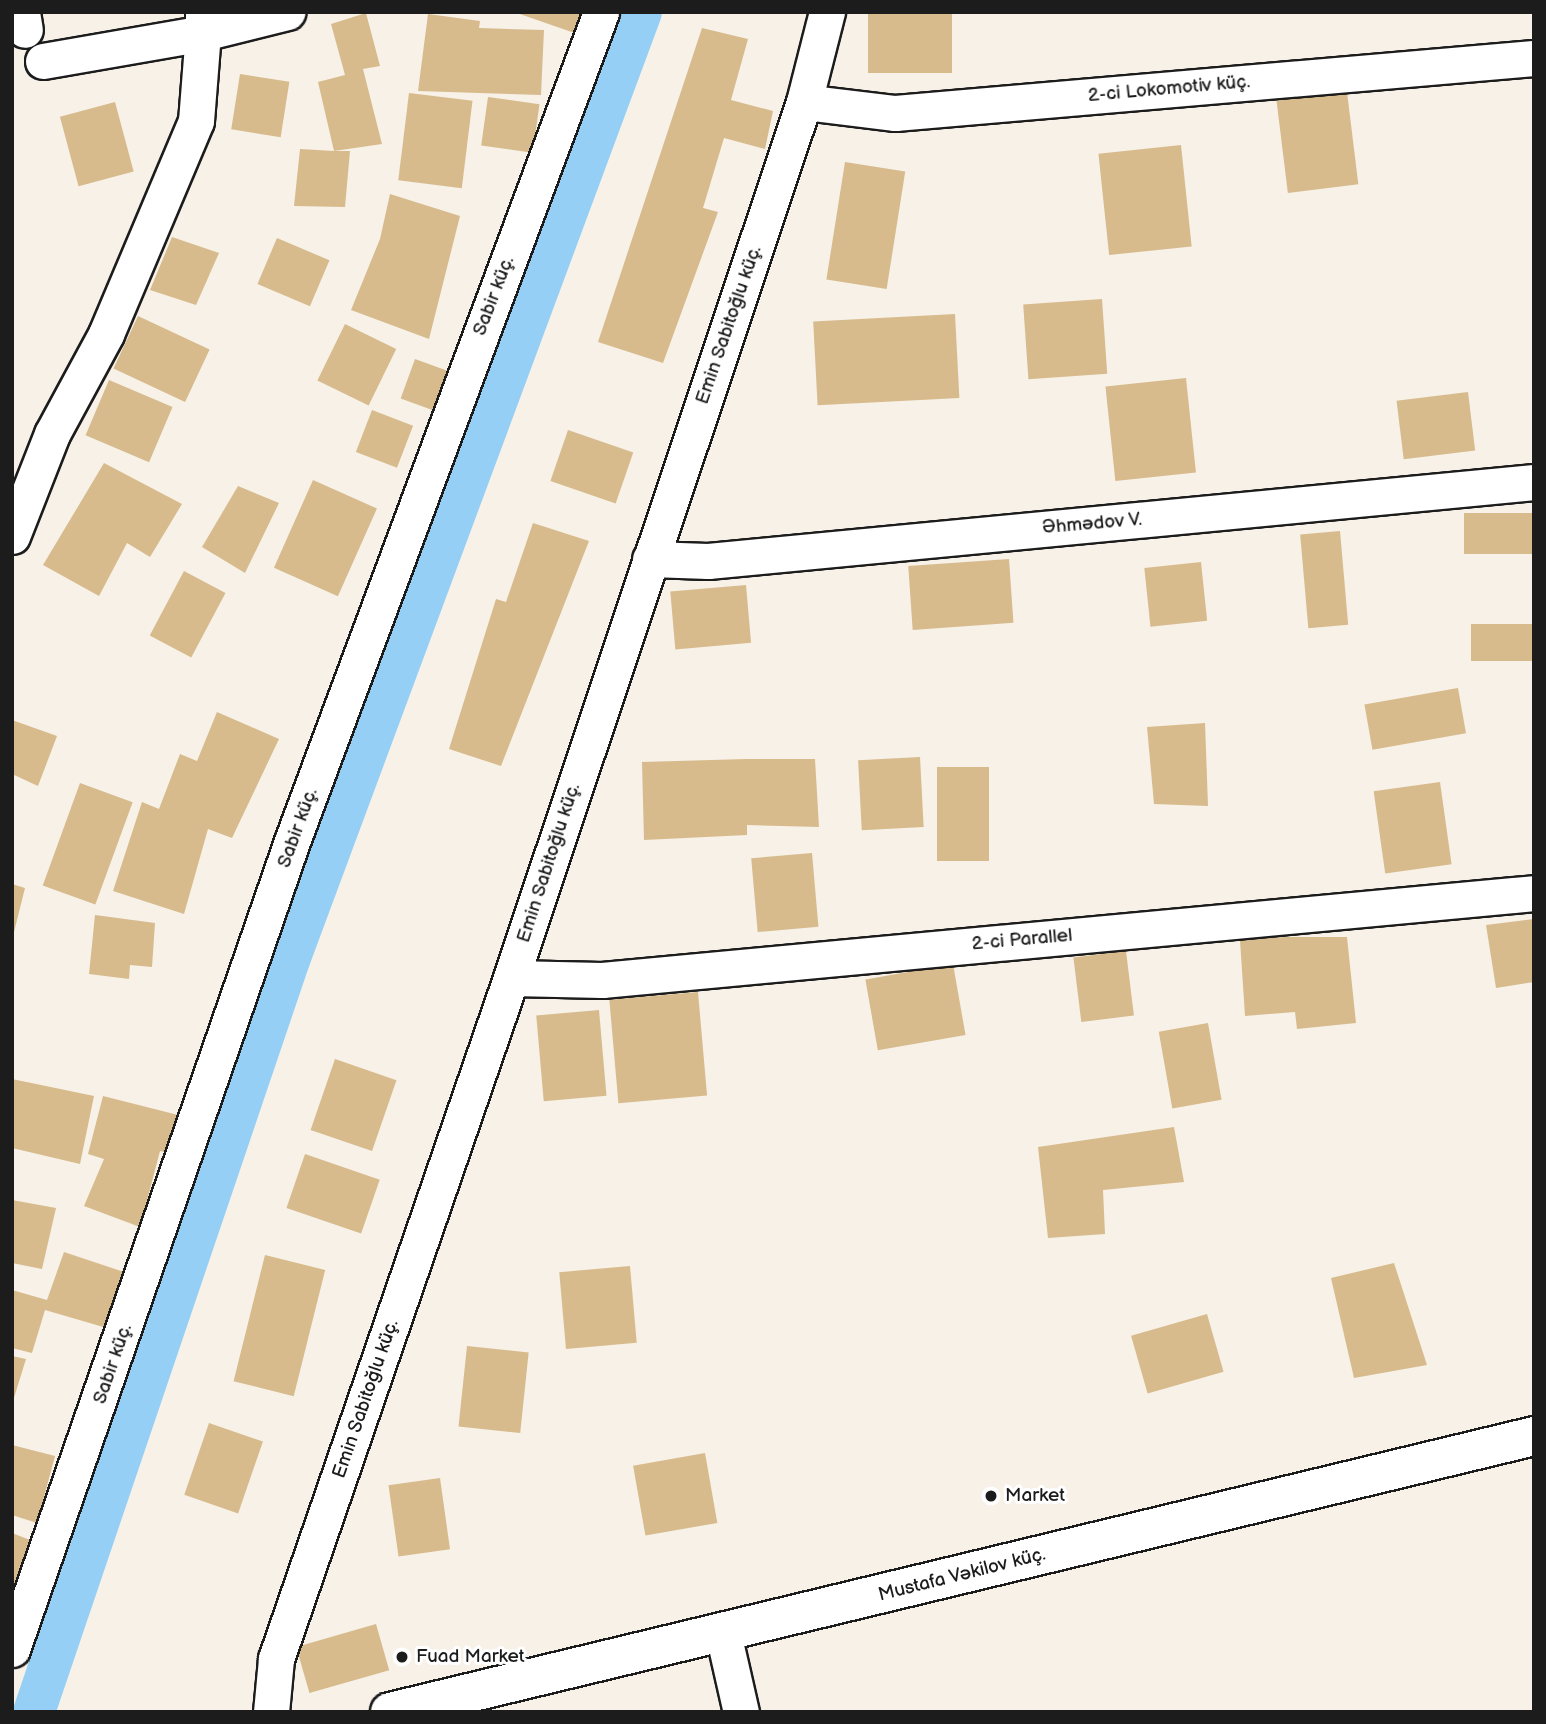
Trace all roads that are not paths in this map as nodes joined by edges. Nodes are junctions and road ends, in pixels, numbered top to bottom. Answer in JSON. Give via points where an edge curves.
{"nodes":[{"id":1,"x":287,"y":12,"type":"edge"},
{"id":2,"x":601,"y":12,"type":"edge"},
{"id":3,"x":827,"y":12,"type":"edge"},
{"id":4,"x":203,"y":23,"type":"edge"},
{"id":5,"x":1534,"y":58,"type":"edge"},
{"id":6,"x":43,"y":61,"type":"dead end"},
{"id":7,"x":804,"y":102,"type":"junction"},
{"id":8,"x":1534,"y":482,"type":"edge"},
{"id":9,"x":13,"y":534,"type":"edge"},
{"id":10,"x":650,"y":559,"type":"junction"},
{"id":11,"x":1534,"y":893,"type":"edge"},
{"id":12,"x":511,"y":978,"type":"junction"},
{"id":13,"x":1534,"y":1436,"type":"edge"},
{"id":14,"x":723,"y":1633,"type":"junction"},
{"id":15,"x":12,"y":1649,"type":"edge"},
{"id":16,"x":271,"y":1712,"type":"edge"},
{"id":17,"x":390,"y":1712,"type":"edge"},
{"id":18,"x":741,"y":1712,"type":"edge"}],
"edges":[{"from":1,"to":4,"type":"street"},
{"from":2,"to":15,"type":"street","name":"Sabir küç.","via":[[291,844]]},
{"from":3,"to":7,"type":"street","name":"Emin Sabitoğlu küç."},
{"from":4,"to":6,"type":"street"},
{"from":4,"to":9,"type":"street","via":[[196,121],[106,334],[52,434]]},
{"from":5,"to":7,"type":"street","name":"2-ci Lokomotiv küç.","via":[[895,113]]},
{"from":7,"to":10,"type":"street","name":"Emin Sabitoğlu küç."},
{"from":8,"to":10,"type":"street","name":"Əhmədov V.","via":[[708,561]]},
{"from":10,"to":12,"type":"street","name":"Emin Sabitoğlu küç."},
{"from":11,"to":12,"type":"street","name":"2-ci Parallel","via":[[602,980]]},
{"from":12,"to":16,"type":"street","name":"Emin Sabitoğlu küç.","via":[[276,1660]]},
{"from":13,"to":14,"type":"street","name":"Mustafa Vəkilov küç."},
{"from":14,"to":17,"type":"street","name":"Mustafa Vəkilov küç."},
{"from":14,"to":18,"type":"street"}]}
